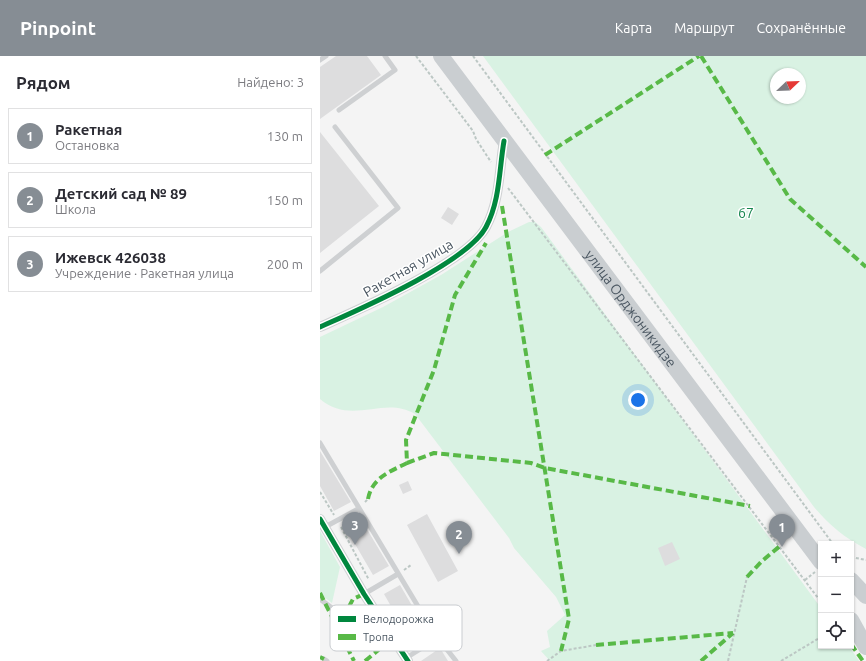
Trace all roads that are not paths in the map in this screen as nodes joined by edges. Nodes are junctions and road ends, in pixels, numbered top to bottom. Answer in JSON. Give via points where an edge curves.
{"nodes":[{"id":1,"x":326,"y":56,"type":"edge"},
{"id":2,"x":385,"y":56,"type":"edge"},
{"id":3,"x":441,"y":56,"type":"edge"},
{"id":4,"x":320,"y":60,"type":"edge"},
{"id":5,"x":339,"y":110,"type":"dead end"},
{"id":6,"x":335,"y":127,"type":"dead end"},
{"id":7,"x":504,"y":141,"type":"junction"},
{"id":8,"x":320,"y":271,"type":"edge"},
{"id":9,"x":320,"y":327,"type":"edge"},
{"id":10,"x":320,"y":443,"type":"edge"},
{"id":11,"x":358,"y":509,"type":"junction"},
{"id":12,"x":323,"y":523,"type":"edge"},
{"id":13,"x":818,"y":558,"type":"edge"},
{"id":14,"x":398,"y":574,"type":"junction"},
{"id":15,"x":854,"y":579,"type":"edge"},
{"id":16,"x":866,"y":581,"type":"edge"},
{"id":17,"x":854,"y":583,"type":"edge"},
{"id":18,"x":364,"y":594,"type":"junction"},
{"id":19,"x":854,"y":595,"type":"edge"},
{"id":20,"x":866,"y":597,"type":"edge"},
{"id":21,"x":320,"y":599,"type":"edge"},
{"id":22,"x":371,"y":605,"type":"edge"},
{"id":23,"x":417,"y":605,"type":"edge"},
{"id":24,"x":330,"y":606,"type":"edge"},
{"id":25,"x":854,"y":625,"type":"edge"},
{"id":26,"x":866,"y":647,"type":"edge"},
{"id":27,"x":401,"y":651,"type":"edge"},
{"id":28,"x":420,"y":651,"type":"edge"},
{"id":29,"x":448,"y":651,"type":"edge"},
{"id":30,"x":407,"y":660,"type":"edge"},
{"id":31,"x":456,"y":661,"type":"edge"}],
"edges":[{"from":1,"to":4,"type":"lane"},
{"from":2,"to":5,"type":"lane","via":[[395,70]]},
{"from":3,"to":7,"type":"main road","name":"улица Орджоникидзе"},
{"from":6,"to":8,"type":"lane","via":[[398,208]]},
{"from":7,"to":9,"type":"street","name":"Ракетная улица","via":[[496,203],[485,228],[470,246],[383,298]]},
{"from":7,"to":13,"type":"main road","name":"улица Орджоникидзе"},
{"from":10,"to":11,"type":"lane"},
{"from":11,"to":12,"type":"lane","via":[[338,521]]},
{"from":11,"to":14,"type":"lane"},
{"from":12,"to":18,"type":"street"},
{"from":14,"to":18,"type":"lane"},
{"from":14,"to":23,"type":"lane"},
{"from":15,"to":16,"type":"main road"},
{"from":17,"to":20,"type":"main road"},
{"from":18,"to":22,"type":"street"},
{"from":19,"to":20,"type":"main road"},
{"from":21,"to":24,"type":"lane"},
{"from":25,"to":26,"type":"main road"},
{"from":27,"to":30,"type":"street"},
{"from":28,"to":30,"type":"lane"},
{"from":29,"to":31,"type":"lane"}]}
